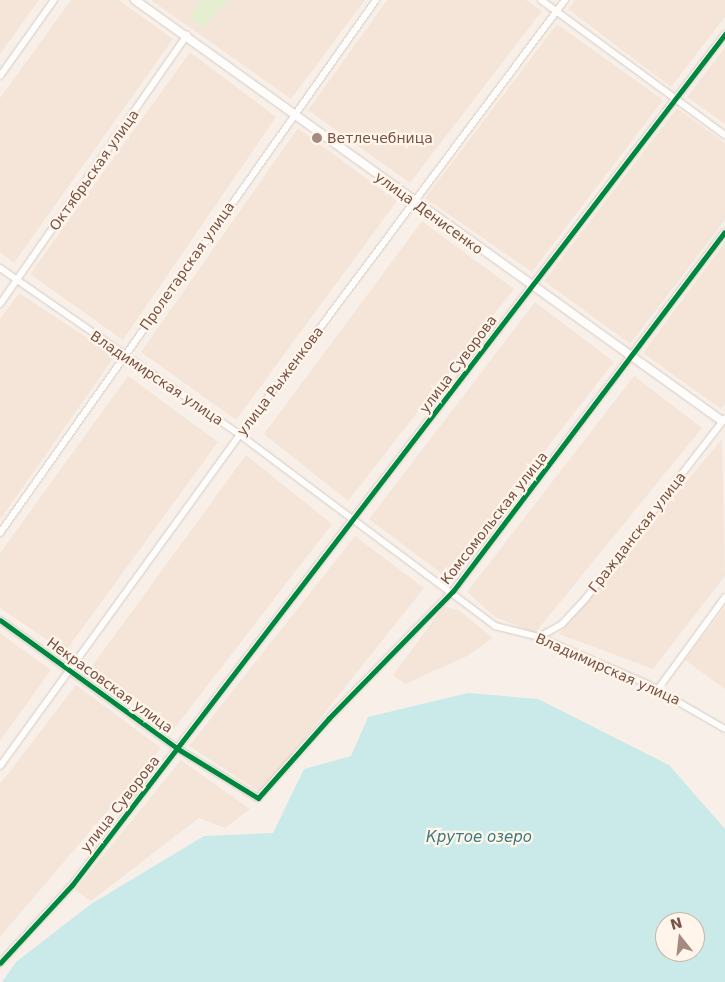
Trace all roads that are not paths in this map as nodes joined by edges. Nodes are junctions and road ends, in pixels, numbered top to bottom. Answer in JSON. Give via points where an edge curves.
{"nodes":[{"id":1,"x":54,"y":0,"type":"edge"},
{"id":2,"x":135,"y":0,"type":"edge"},
{"id":3,"x":376,"y":0,"type":"edge"},
{"id":4,"x":541,"y":0,"type":"edge"},
{"id":5,"x":565,"y":0,"type":"edge"},
{"id":6,"x":557,"y":11,"type":"junction"},
{"id":7,"x":725,"y":34,"type":"edge"},
{"id":8,"x":187,"y":35,"type":"junction"},
{"id":9,"x":0,"y":76,"type":"edge"},
{"id":10,"x":675,"y":99,"type":"junction"},
{"id":11,"x":294,"y":113,"type":"junction"},
{"id":12,"x":725,"y":135,"type":"edge"},
{"id":13,"x":414,"y":202,"type":"junction"},
{"id":14,"x":725,"y":232,"type":"edge"},
{"id":15,"x":0,"y":268,"type":"edge"},
{"id":16,"x":17,"y":280,"type":"junction"},
{"id":17,"x":531,"y":286,"type":"junction"},
{"id":18,"x":0,"y":304,"type":"edge"},
{"id":19,"x":125,"y":357,"type":"junction"},
{"id":20,"x":631,"y":358,"type":"junction"},
{"id":21,"x":724,"y":421,"type":"edge"},
{"id":22,"x":240,"y":435,"type":"junction"},
{"id":23,"x":354,"y":522,"type":"junction"},
{"id":24,"x":0,"y":533,"type":"edge"},
{"id":25,"x":453,"y":591,"type":"junction"},
{"id":26,"x":725,"y":597,"type":"edge"},
{"id":27,"x":0,"y":620,"type":"edge"},
{"id":28,"x":539,"y":637,"type":"junction"},
{"id":29,"x":70,"y":669,"type":"junction"},
{"id":30,"x":658,"y":689,"type":"junction"},
{"id":31,"x":725,"y":729,"type":"edge"},
{"id":32,"x":178,"y":749,"type":"junction"},
{"id":33,"x":0,"y":766,"type":"edge"},
{"id":34,"x":258,"y":798,"type":"joint"},
{"id":35,"x":0,"y":963,"type":"edge"}],
"edges":[{"from":1,"to":9,"type":"street"},
{"from":2,"to":8,"type":"street","name":"улица Денисенко"},
{"from":3,"to":11,"type":"street","name":"Пролетарская улица"},
{"from":4,"to":6,"type":"street"},
{"from":5,"to":6,"type":"street","name":"улица Рыженкова"},
{"from":6,"to":10,"type":"street"},
{"from":6,"to":13,"type":"street","name":"улица Рыженкова"},
{"from":7,"to":10,"type":"street","name":"улица Суворова"},
{"from":8,"to":11,"type":"street","name":"улица Денисенко"},
{"from":8,"to":16,"type":"street","name":"Октябрьская улица"},
{"from":10,"to":12,"type":"street"},
{"from":10,"to":17,"type":"street","name":"улица Суворова"},
{"from":11,"to":13,"type":"street","name":"улица Денисенко"},
{"from":11,"to":19,"type":"street","name":"Пролетарская улица"},
{"from":13,"to":17,"type":"street","name":"улица Денисенко"},
{"from":13,"to":22,"type":"street","name":"улица Рыженкова"},
{"from":14,"to":20,"type":"street","name":"Комсомольская улица"},
{"from":15,"to":16,"type":"street","name":"Владимирская улица"},
{"from":16,"to":18,"type":"street","name":"Октябрьская улица"},
{"from":16,"to":19,"type":"street","name":"Владимирская улица"},
{"from":17,"to":20,"type":"street","name":"улица Денисенко"},
{"from":17,"to":23,"type":"street","name":"улица Суворова"},
{"from":19,"to":22,"type":"street","name":"Владимирская улица"},
{"from":19,"to":24,"type":"street","name":"Пролетарская улица"},
{"from":20,"to":21,"type":"street","name":"улица Денисенко"},
{"from":20,"to":25,"type":"street","name":"Комсомольская улица"},
{"from":21,"to":28,"type":"street","name":"Гражданская улица","via":[[586,598],[562,624]]},
{"from":22,"to":23,"type":"street","name":"Владимирская улица"},
{"from":22,"to":29,"type":"street","name":"улица Рыженкова"},
{"from":23,"to":25,"type":"street","name":"Владимирская улица"},
{"from":23,"to":32,"type":"street","name":"улица Суворова"},
{"from":25,"to":28,"type":"street","name":"Владимирская улица","via":[[495,626]]},
{"from":25,"to":34,"type":"street","name":"Комсомольская улица"},
{"from":26,"to":30,"type":"street"},
{"from":27,"to":29,"type":"street","name":"Некрасовская улица"},
{"from":28,"to":30,"type":"street","name":"Владимирская улица"},
{"from":29,"to":32,"type":"street","name":"Некрасовская улица"},
{"from":29,"to":33,"type":"street","name":"улица Рыженкова"},
{"from":30,"to":31,"type":"street","name":"Владимирская улица"},
{"from":32,"to":34,"type":"street","name":"Некрасовская улица"},
{"from":32,"to":35,"type":"street","name":"улица Суворова","via":[[72,885]]}]}
